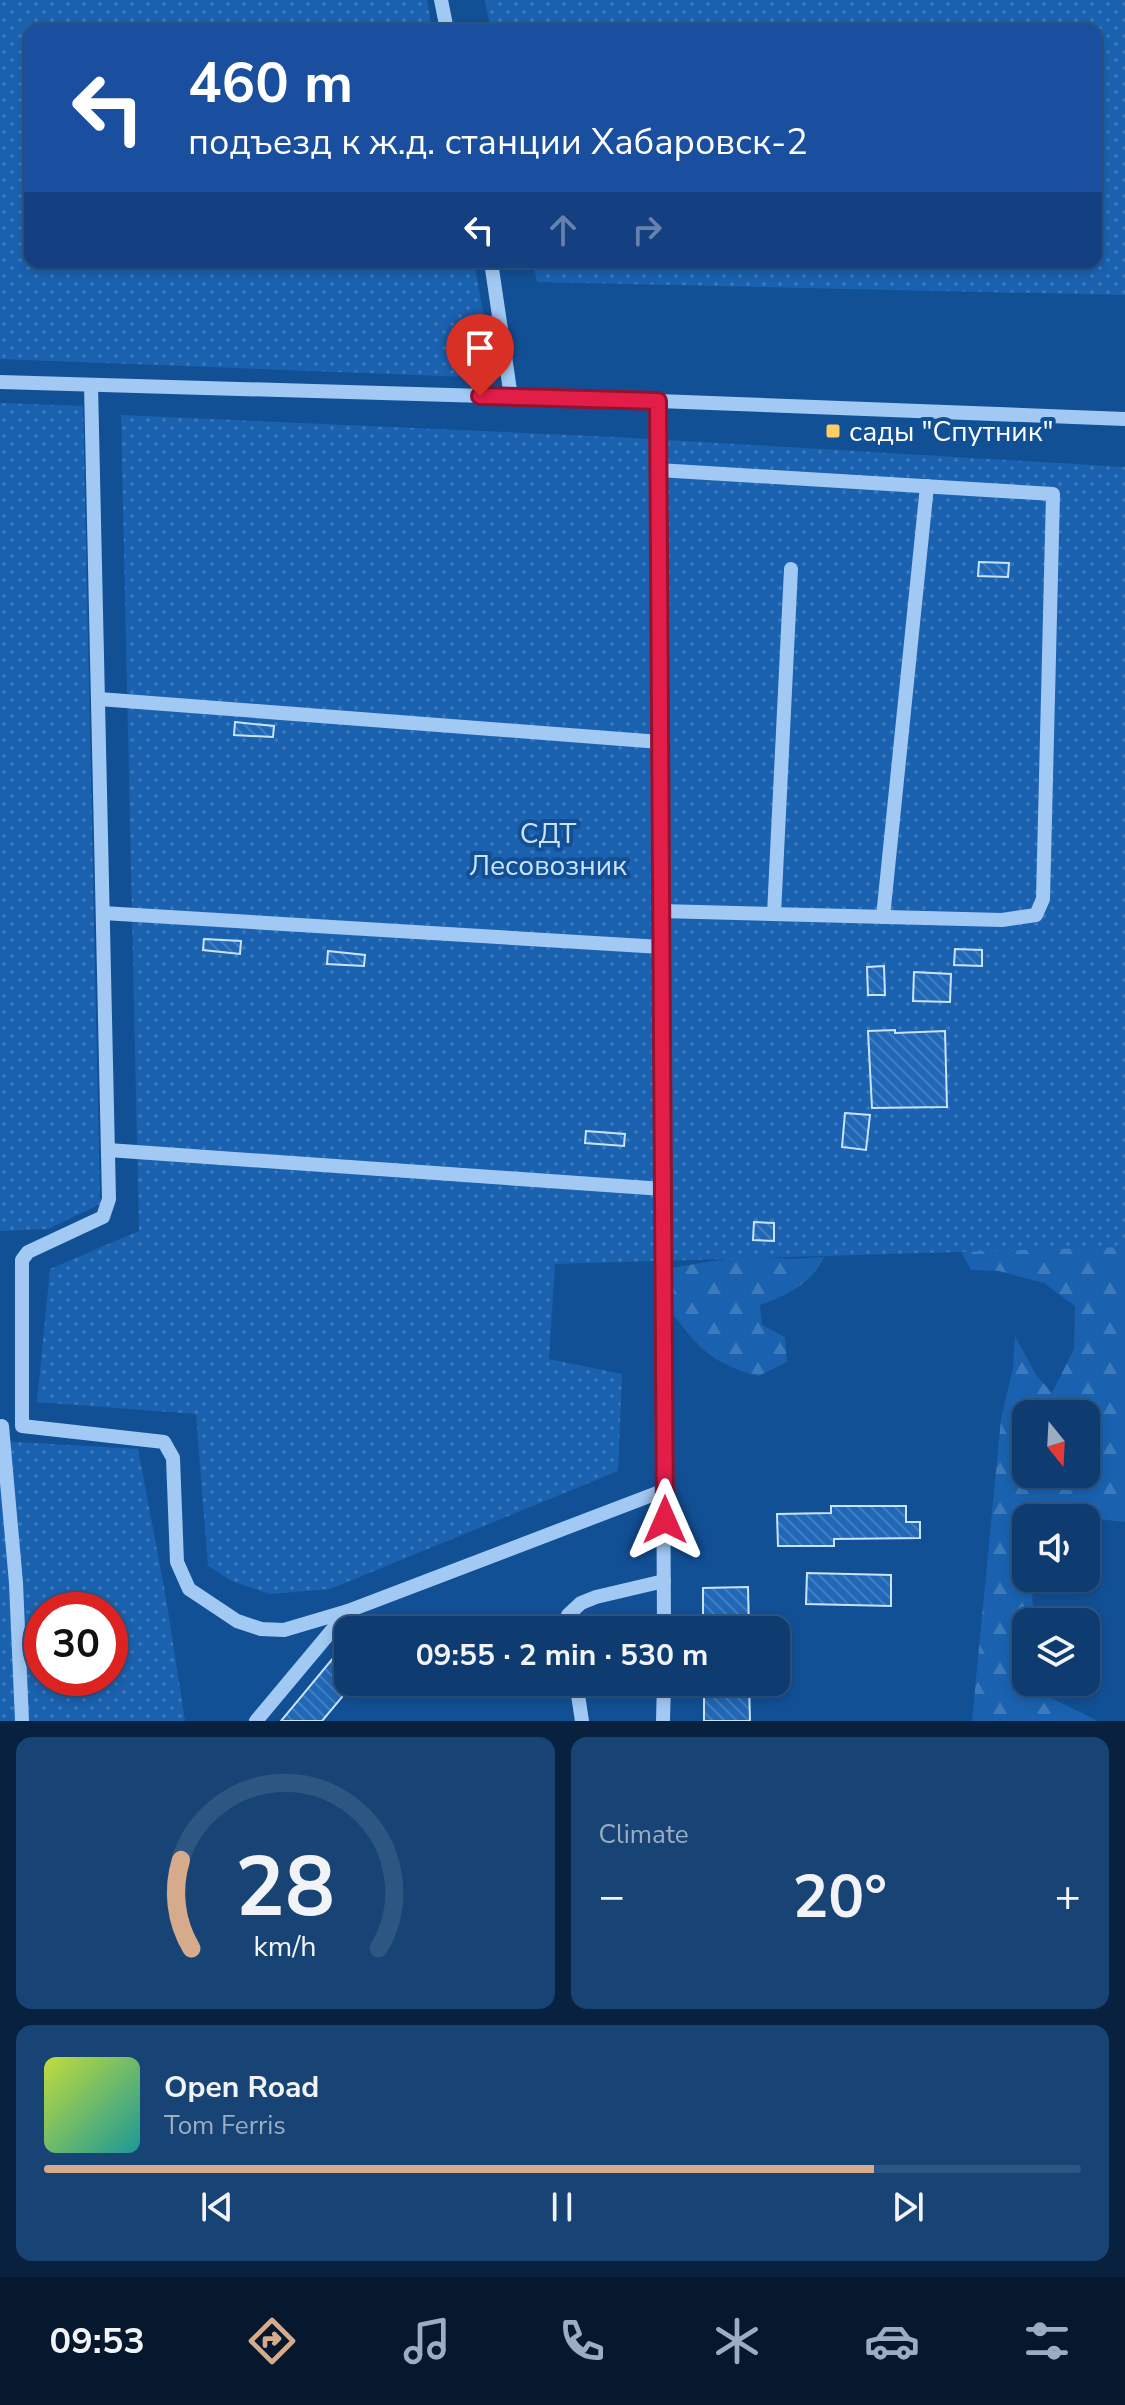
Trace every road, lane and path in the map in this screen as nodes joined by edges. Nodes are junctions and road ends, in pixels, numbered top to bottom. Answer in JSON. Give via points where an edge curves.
{"nodes":[{"id":1,"x":441,"y":0,"type":"edge"},
{"id":2,"x":446,"y":24,"type":"edge"},
{"id":3,"x":492,"y":268,"type":"edge"},
{"id":4,"x":0,"y":382,"type":"edge"},
{"id":5,"x":91,"y":385,"type":"junction"},
{"id":6,"x":511,"y":397,"type":"junction"},
{"id":7,"x":658,"y":401,"type":"junction"},
{"id":8,"x":1125,"y":419,"type":"edge"},
{"id":9,"x":658,"y":470,"type":"junction"},
{"id":10,"x":927,"y":486,"type":"junction"},
{"id":11,"x":791,"y":569,"type":"dead end"},
{"id":12,"x":99,"y":699,"type":"junction"},
{"id":13,"x":660,"y":742,"type":"junction"},
{"id":14,"x":661,"y":911,"type":"junction"},
{"id":15,"x":103,"y":913,"type":"junction"},
{"id":16,"x":774,"y":914,"type":"junction"},
{"id":17,"x":883,"y":917,"type":"junction"},
{"id":18,"x":661,"y":947,"type":"junction"},
{"id":19,"x":108,"y":1150,"type":"junction"},
{"id":20,"x":663,"y":1189,"type":"junction"},
{"id":21,"x":1,"y":1426,"type":"edge"},
{"id":22,"x":22,"y":1426,"type":"junction"},
{"id":23,"x":665,"y":1490,"type":"junction"},
{"id":24,"x":664,"y":1581,"type":"junction"},
{"id":25,"x":348,"y":1611,"type":"junction"},
{"id":26,"x":568,"y":1616,"type":"edge"},
{"id":27,"x":664,"y":1616,"type":"edge"},
{"id":28,"x":578,"y":1696,"type":"edge"},
{"id":29,"x":664,"y":1696,"type":"edge"},
{"id":30,"x":22,"y":1721,"type":"edge"},
{"id":31,"x":256,"y":1721,"type":"edge"},
{"id":32,"x":582,"y":1721,"type":"edge"},
{"id":33,"x":663,"y":1721,"type":"edge"}],
"edges":[{"from":1,"to":2,"type":"street"},
{"from":3,"to":6,"type":"street"},
{"from":4,"to":5,"type":"street"},
{"from":5,"to":6,"type":"street"},
{"from":5,"to":12,"type":"street"},
{"from":6,"to":7,"type":"street"},
{"from":7,"to":8,"type":"street"},
{"from":7,"to":9,"type":"street"},
{"from":9,"to":10,"type":"street"},
{"from":9,"to":13,"type":"street"},
{"from":10,"to":17,"type":"street"},
{"from":10,"to":17,"type":"street","via":[[1053,494],[1043,899],[1036,915],[1018,919]]},
{"from":11,"to":16,"type":"street"},
{"from":12,"to":13,"type":"street"},
{"from":12,"to":15,"type":"street"},
{"from":13,"to":14,"type":"street"},
{"from":14,"to":16,"type":"street"},
{"from":14,"to":18,"type":"street"},
{"from":15,"to":18,"type":"street"},
{"from":15,"to":19,"type":"street"},
{"from":16,"to":17,"type":"street"},
{"from":18,"to":20,"type":"street"},
{"from":19,"to":20,"type":"street"},
{"from":19,"to":22,"type":"street","via":[[109,1199],[103,1217],[28,1252],[22,1260]]},
{"from":20,"to":23,"type":"street"},
{"from":21,"to":22,"type":"street"},
{"from":21,"to":30,"type":"street"},
{"from":22,"to":25,"type":"street","via":[[164,1442],[173,1458],[177,1562],[189,1589],[237,1621],[284,1630]]},
{"from":23,"to":24,"type":"street"},
{"from":23,"to":25,"type":"street"},
{"from":24,"to":26,"type":"street","via":[[581,1603]]},
{"from":24,"to":27,"type":"street"},
{"from":25,"to":31,"type":"street"},
{"from":28,"to":32,"type":"street"},
{"from":29,"to":33,"type":"street"}]}
